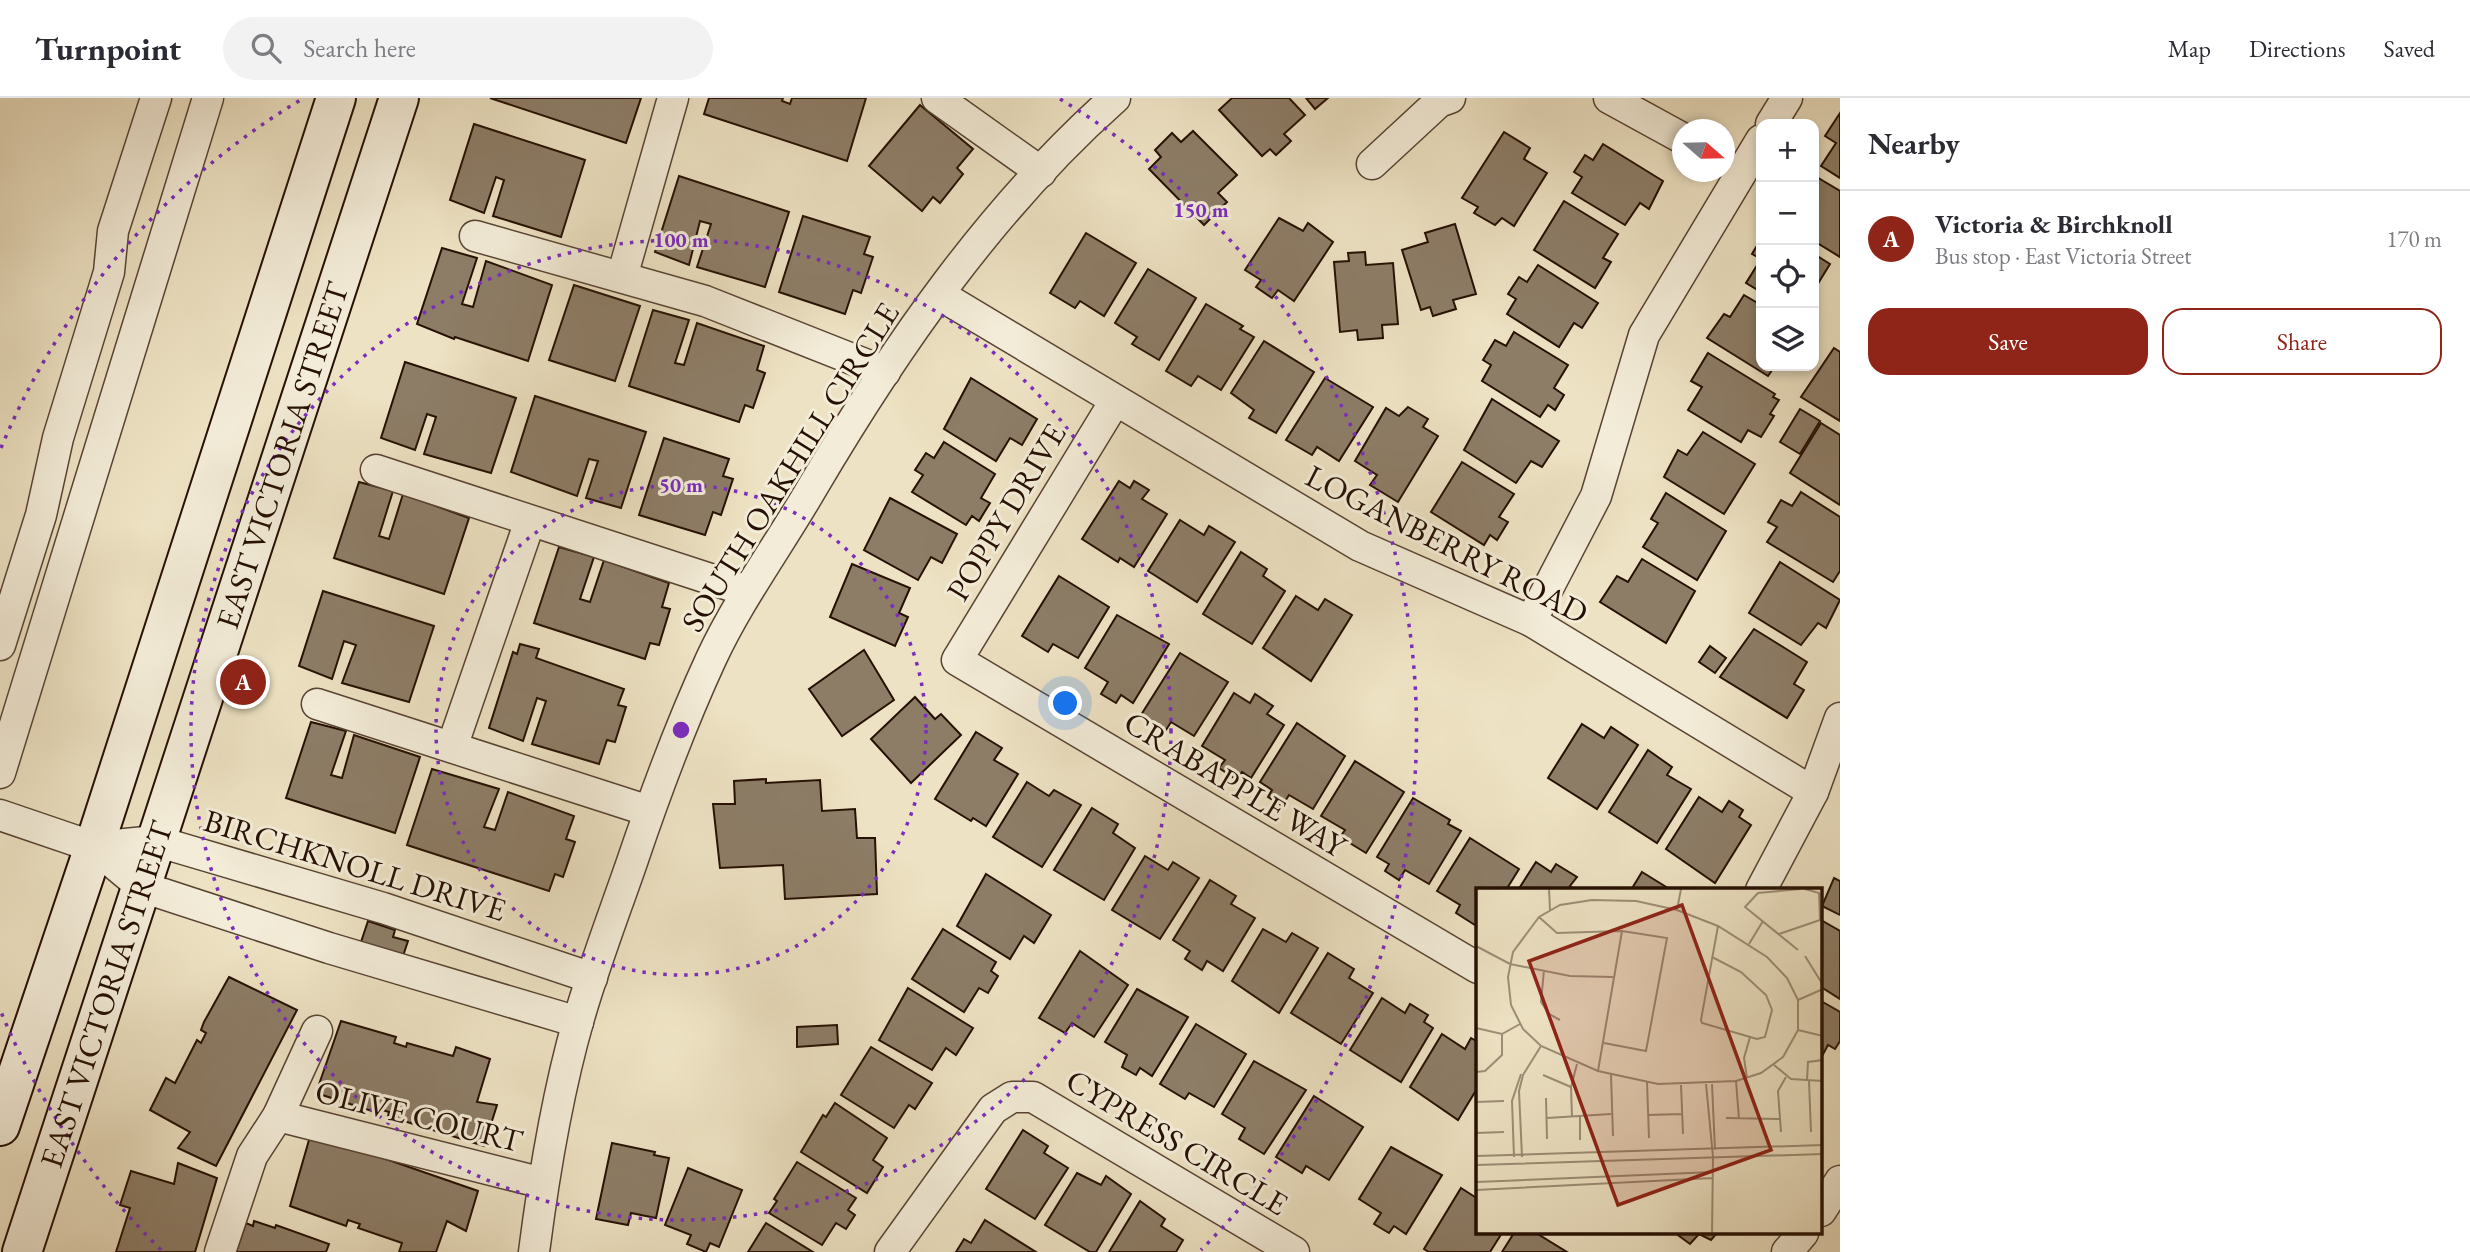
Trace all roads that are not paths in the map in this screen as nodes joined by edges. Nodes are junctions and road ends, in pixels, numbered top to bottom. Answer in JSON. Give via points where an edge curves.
{"nodes":[{"id":1,"x":156,"y":98,"type":"edge"},
{"id":2,"x":208,"y":98,"type":"edge"},
{"id":3,"x":336,"y":98,"type":"edge"},
{"id":4,"x":399,"y":98,"type":"edge"},
{"id":5,"x":673,"y":98,"type":"edge"},
{"id":6,"x":937,"y":98,"type":"edge"},
{"id":7,"x":1115,"y":98,"type":"edge"},
{"id":8,"x":1450,"y":98,"type":"edge"},
{"id":9,"x":1609,"y":98,"type":"edge"},
{"id":10,"x":1787,"y":98,"type":"edge"},
{"id":11,"x":1774,"y":119,"type":"edge"},
{"id":12,"x":1672,"y":133,"type":"edge"},
{"id":13,"x":1756,"y":145,"type":"edge"},
{"id":14,"x":1372,"y":164,"type":"dead end"},
{"id":15,"x":1735,"y":166,"type":"edge"},
{"id":16,"x":1041,"y":172,"type":"junction"},
{"id":17,"x":1726,"y":182,"type":"edge"},
{"id":18,"x":475,"y":236,"type":"dead end"},
{"id":19,"x":622,"y":276,"type":"junction"},
{"id":20,"x":940,"y":295,"type":"junction"},
{"id":21,"x":885,"y":372,"type":"junction"},
{"id":22,"x":1115,"y":401,"type":"junction"},
{"id":23,"x":376,"y":470,"type":"dead end"},
{"id":24,"x":530,"y":520,"type":"junction"},
{"id":25,"x":747,"y":591,"type":"junction"},
{"id":26,"x":1531,"y":621,"type":"junction"},
{"id":27,"x":0,"y":645,"type":"edge"},
{"id":28,"x":957,"y":660,"type":"joint"},
{"id":29,"x":317,"y":704,"type":"dead end"},
{"id":30,"x":1840,"y":718,"type":"edge"},
{"id":31,"x":452,"y":747,"type":"junction"},
{"id":32,"x":0,"y":773,"type":"edge"},
{"id":33,"x":1813,"y":792,"type":"junction"},
{"id":34,"x":649,"y":811,"type":"junction"},
{"id":35,"x":0,"y":816,"type":"edge"},
{"id":36,"x":156,"y":841,"type":"junction"},
{"id":37,"x":94,"y":847,"type":"junction"},
{"id":38,"x":142,"y":887,"type":"junction"},
{"id":39,"x":1762,"y":888,"type":"edge"},
{"id":40,"x":1476,"y":967,"type":"edge"},
{"id":41,"x":592,"y":978,"type":"junction"},
{"id":42,"x":578,"y":1022,"type":"junction"},
{"id":43,"x":317,"y":1031,"type":"dead end"},
{"id":44,"x":278,"y":1116,"type":"junction"},
{"id":45,"x":0,"y":1126,"type":"edge"},
{"id":46,"x":1840,"y":1181,"type":"edge"},
{"id":47,"x":543,"y":1183,"type":"junction"},
{"id":48,"x":1828,"y":1213,"type":"edge"},
{"id":49,"x":1802,"y":1234,"type":"edge"},
{"id":50,"x":22,"y":1252,"type":"edge"},
{"id":51,"x":220,"y":1252,"type":"edge"},
{"id":52,"x":534,"y":1252,"type":"edge"},
{"id":53,"x":891,"y":1252,"type":"edge"},
{"id":54,"x":1294,"y":1252,"type":"edge"},
{"id":55,"x":1787,"y":1252,"type":"edge"}],
"edges":[{"from":1,"to":27,"type":"street","via":[[113,231],[109,272]]},
{"from":2,"to":32,"type":"street"},
{"from":3,"to":37,"type":"main road","name":"EAST VICTORIA STREET"},
{"from":4,"to":36,"type":"main road","name":"EAST VICTORIA STREET"},
{"from":5,"to":19,"type":"street"},
{"from":6,"to":16,"type":"street"},
{"from":7,"to":16,"type":"street","name":"SOUTH OAKHILL CIRCLE"},
{"from":8,"to":14,"type":"street","via":[[1439,102]]},
{"from":9,"to":12,"type":"street"},
{"from":10,"to":11,"type":"street"},
{"from":13,"to":15,"type":"street"},
{"from":16,"to":20,"type":"street","name":"SOUTH OAKHILL CIRCLE"},
{"from":17,"to":26,"type":"street","via":[[1644,335],[1596,496]]},
{"from":18,"to":19,"type":"street"},
{"from":19,"to":21,"type":"street","via":[[705,301]]},
{"from":20,"to":21,"type":"street","name":"SOUTH OAKHILL CIRCLE"},
{"from":20,"to":22,"type":"street","name":"LOGANBERRY ROAD"},
{"from":21,"to":25,"type":"street","name":"SOUTH OAKHILL CIRCLE"},
{"from":22,"to":26,"type":"street","name":"LOGANBERRY ROAD","via":[[1360,546]]},
{"from":22,"to":28,"type":"street","name":"POPPY DRIVE"},
{"from":23,"to":24,"type":"street"},
{"from":24,"to":25,"type":"street"},
{"from":24,"to":31,"type":"street"},
{"from":25,"to":34,"type":"street","name":"SOUTH OAKHILL CIRCLE","via":[[711,659]]},
{"from":26,"to":33,"type":"street","name":"LOGANBERRY ROAD"},
{"from":28,"to":40,"type":"street","name":"CRABAPPLE WAY"},
{"from":29,"to":31,"type":"street"},
{"from":30,"to":33,"type":"street"},
{"from":31,"to":34,"type":"street"},
{"from":33,"to":39,"type":"street"},
{"from":34,"to":41,"type":"street","name":"SOUTH OAKHILL CIRCLE"},
{"from":35,"to":37,"type":"street","name":"BIRCHKNOLL DRIVE"},
{"from":36,"to":37,"type":"street","name":"BIRCHKNOLL DRIVE"},
{"from":36,"to":38,"type":"main road","name":"EAST VICTORIA STREET"},
{"from":36,"to":41,"type":"street","name":"BIRCHKNOLL DRIVE","via":[[383,908]]},
{"from":37,"to":38,"type":"street","name":"BIRCHKNOLL DRIVE"},
{"from":37,"to":45,"type":"main road","name":"EAST VICTORIA STREET"},
{"from":38,"to":42,"type":"street","name":"BIRCHKNOLL DRIVE"},
{"from":38,"to":50,"type":"main road","name":"EAST VICTORIA STREET"},
{"from":41,"to":42,"type":"street","name":"SOUTH OAKHILL CIRCLE"},
{"from":42,"to":47,"type":"street","name":"SOUTH OAKHILL CIRCLE"},
{"from":43,"to":44,"type":"street"},
{"from":44,"to":47,"type":"street","name":"OLIVE COURT"},
{"from":44,"to":51,"type":"street","via":[[252,1156]]},
{"from":46,"to":48,"type":"street"},
{"from":47,"to":52,"type":"street","name":"SOUTH OAKHILL CIRCLE"},
{"from":49,"to":55,"type":"street"},
{"from":53,"to":54,"type":"street","name":"CYPRESS CIRCLE","via":[[993,1109],[1012,1097],[1033,1097]]}]}
